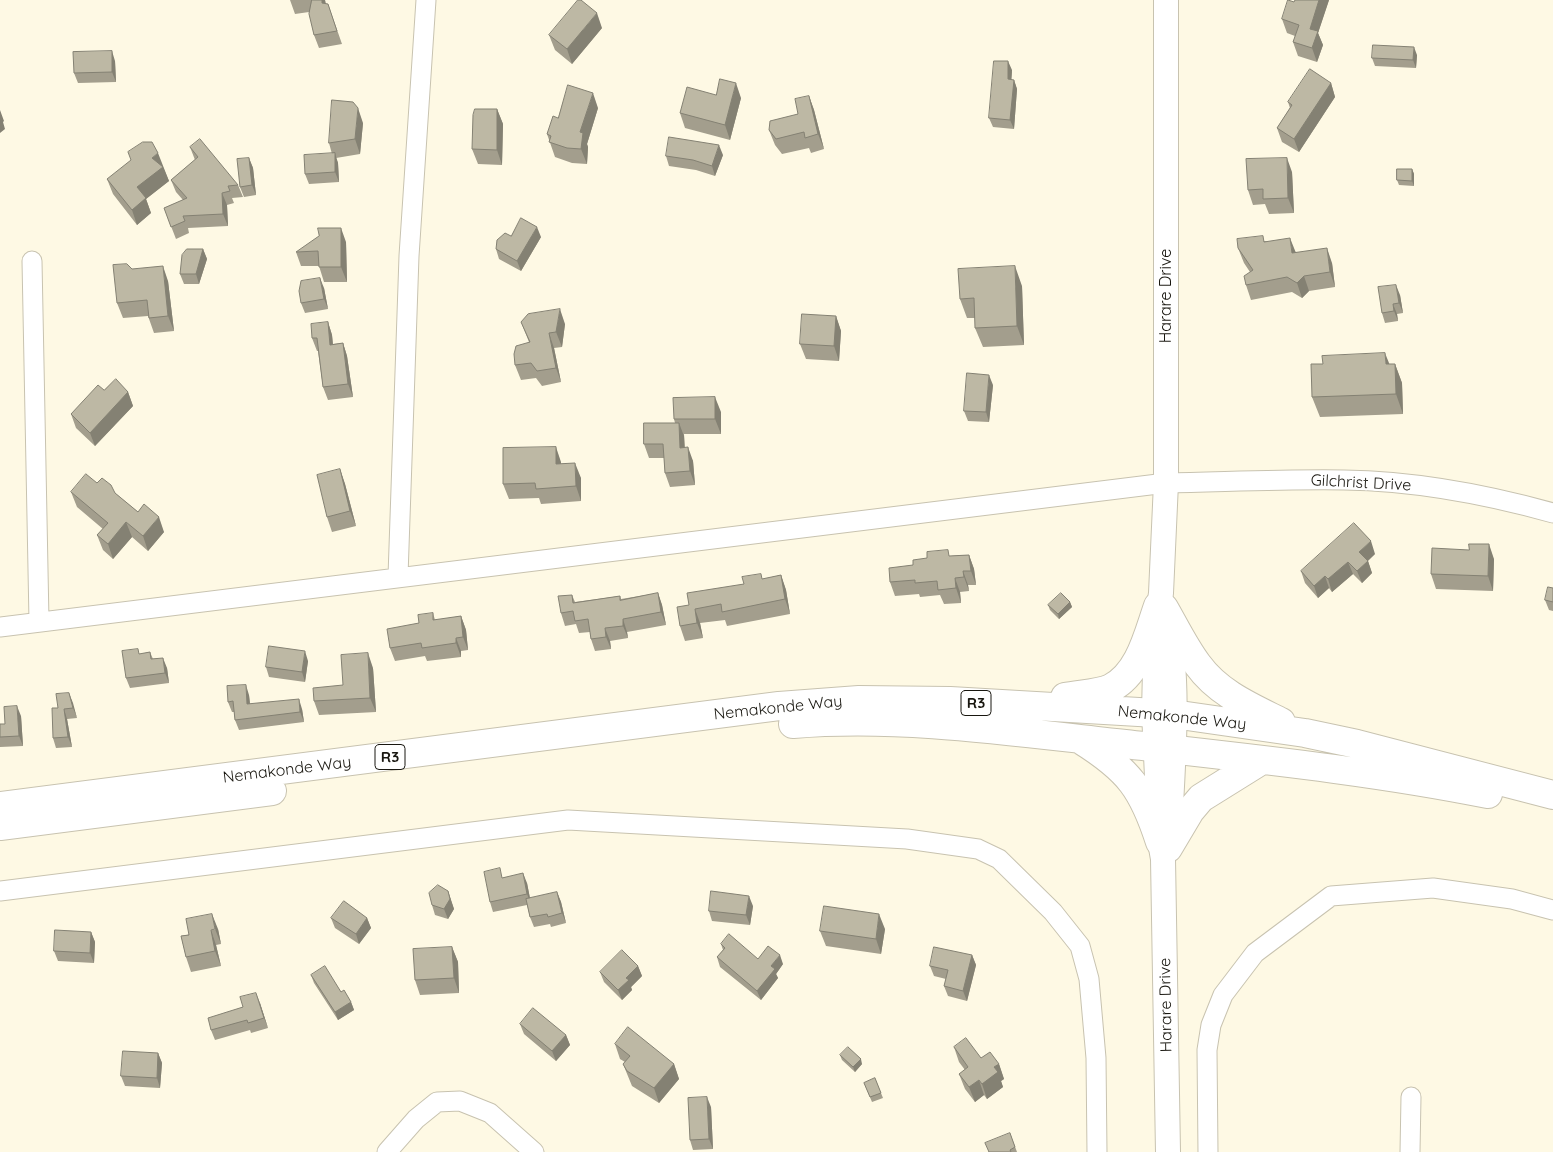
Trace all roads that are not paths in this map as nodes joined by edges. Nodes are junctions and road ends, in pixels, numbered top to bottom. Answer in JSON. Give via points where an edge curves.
{"nodes":[{"id":1,"x":426,"y":0,"type":"edge"},
{"id":2,"x":1166,"y":0,"type":"edge"},
{"id":3,"x":32,"y":261,"type":"dead end"},
{"id":4,"x":1166,"y":483,"type":"junction"},
{"id":5,"x":1553,"y":513,"type":"edge"},
{"id":6,"x":398,"y":576,"type":"junction"},
{"id":7,"x":1161,"y":602,"type":"junction"},
{"id":8,"x":39,"y":621,"type":"junction"},
{"id":9,"x":0,"y":627,"type":"edge"},
{"id":10,"x":1019,"y":705,"type":"junction"},
{"id":11,"x":1163,"y":713,"type":"junction"},
{"id":12,"x":1305,"y":733,"type":"junction"},
{"id":13,"x":1078,"y":739,"type":"junction"},
{"id":14,"x":1164,"y":749,"type":"junction"},
{"id":15,"x":1262,"y":760,"type":"junction"},
{"id":16,"x":1553,"y":795,"type":"edge"},
{"id":17,"x":0,"y":806,"type":"edge"},
{"id":18,"x":1553,"y":808,"type":"edge"},
{"id":19,"x":0,"y":826,"type":"edge"},
{"id":20,"x":1164,"y":850,"type":"junction"},
{"id":21,"x":0,"y":891,"type":"edge"},
{"id":22,"x":1553,"y":910,"type":"edge"},
{"id":23,"x":1411,"y":1097,"type":"dead end"},
{"id":24,"x":387,"y":1152,"type":"edge"},
{"id":25,"x":534,"y":1152,"type":"edge"},
{"id":26,"x":1097,"y":1152,"type":"edge"},
{"id":27,"x":1168,"y":1152,"type":"edge"},
{"id":28,"x":1208,"y":1152,"type":"edge"},
{"id":29,"x":1410,"y":1152,"type":"edge"}],
"edges":[{"from":1,"to":6,"type":"street","via":[[409,256]]},
{"from":2,"to":4,"type":"main road","name":"Harare Drive"},
{"from":3,"to":8,"type":"street"},
{"from":4,"to":5,"type":"street","name":"Gilchrist Drive","via":[[1344,480],[1393,483],[1446,488]]},
{"from":4,"to":6,"type":"street","name":"Gilchrist Drive"},
{"from":4,"to":7,"type":"main road","name":"Harare Drive"},
{"from":6,"to":8,"type":"street","name":"Gilchrist Drive"},
{"from":7,"to":10,"type":"highway","via":[[1133,668],[1110,688]]},
{"from":7,"to":11,"type":"main road","name":"Harare Drive","via":[[1172,654]]},
{"from":7,"to":12,"type":"highway","via":[[1198,666],[1209,678],[1227,694]]},
{"from":8,"to":9,"type":"street","name":"Gilchrist Drive"},
{"from":10,"to":11,"type":"highway","name":"Nemakonde Way","number":"R3"},
{"from":10,"to":17,"type":"highway","name":"Nemakonde Way","number":"R3","via":[[859,700],[779,706]]},
{"from":11,"to":12,"type":"highway","name":"Nemakonde Way","number":"R3"},
{"from":11,"to":14,"type":"main road","name":"Harare Drive"},
{"from":12,"to":16,"type":"highway","name":"Nemakonde Way","number":"R3","via":[[1441,764]]},
{"from":13,"to":14,"type":"highway","name":"Nemakonde Way","number":"R3"},
{"from":13,"to":19,"type":"highway","name":"Nemakonde Way","number":"R3","via":[[861,720],[807,722]]},
{"from":13,"to":20,"type":"highway","via":[[1101,753],[1132,781],[1150,811]]},
{"from":14,"to":15,"type":"highway","name":"Nemakonde Way","number":"R3"},
{"from":14,"to":20,"type":"main road","name":"Harare Drive"},
{"from":15,"to":18,"type":"highway","name":"Nemakonde Way","number":"R3","via":[[1431,783]]},
{"from":15,"to":20,"type":"highway","via":[[1201,798]]},
{"from":20,"to":27,"type":"main road","name":"Harare Drive"},
{"from":21,"to":26,"type":"street","via":[[568,820],[907,839],[978,849],[999,859],[1053,912],[1080,946],[1089,980],[1096,1058]]},
{"from":22,"to":28,"type":"street","via":[[1512,899],[1433,888],[1331,896],[1254,953],[1223,996],[1211,1024],[1207,1050]]},
{"from":23,"to":29,"type":"street"},
{"from":24,"to":25,"type":"street","via":[[416,1119],[437,1102],[460,1101],[490,1113]]}]}
